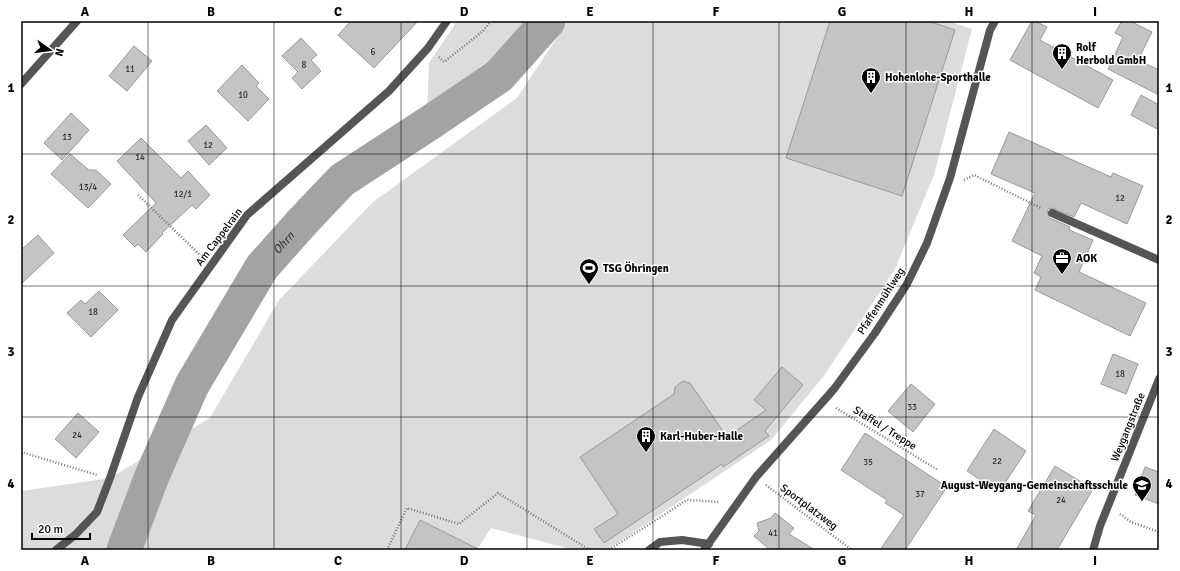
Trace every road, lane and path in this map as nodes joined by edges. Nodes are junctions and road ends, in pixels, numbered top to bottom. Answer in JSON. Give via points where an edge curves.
{"nodes":[{"id":1,"x":77,"y":21,"type":"edge"},
{"id":2,"x":447,"y":21,"type":"edge"},
{"id":3,"x":491,"y":21,"type":"edge"},
{"id":4,"x":995,"y":21,"type":"edge"},
{"id":5,"x":428,"y":48,"type":"junction"},
{"id":6,"x":21,"y":84,"type":"edge"},
{"id":7,"x":950,"y":178,"type":"junction"},
{"id":8,"x":138,"y":195,"type":"dead end"},
{"id":9,"x":1052,"y":213,"type":"joint"},
{"id":10,"x":1159,"y":260,"type":"edge"},
{"id":11,"x":211,"y":266,"type":"junction"},
{"id":12,"x":1159,"y":379,"type":"edge"},
{"id":13,"x":824,"y":400,"type":"junction"},
{"id":14,"x":21,"y":452,"type":"edge"},
{"id":15,"x":938,"y":470,"type":"dead end"},
{"id":16,"x":756,"y":477,"type":"junction"},
{"id":17,"x":110,"y":478,"type":"junction"},
{"id":18,"x":737,"y":504,"type":"junction"},
{"id":19,"x":1123,"y":516,"type":"dead end"},
{"id":20,"x":1159,"y":532,"type":"edge"},
{"id":21,"x":1159,"y":545,"type":"edge"},
{"id":22,"x":707,"y":547,"type":"edge"},
{"id":23,"x":56,"y":550,"type":"edge"},
{"id":24,"x":386,"y":550,"type":"edge"},
{"id":25,"x":598,"y":550,"type":"edge"},
{"id":26,"x":609,"y":550,"type":"edge"},
{"id":27,"x":649,"y":550,"type":"edge"},
{"id":28,"x":852,"y":550,"type":"edge"},
{"id":29,"x":1093,"y":550,"type":"edge"},
{"id":30,"x":1157,"y":550,"type":"edge"}],
"edges":[{"from":1,"to":6,"type":"street"},
{"from":2,"to":5,"type":"street","name":"Am Cappelrain"},
{"from":3,"to":5,"type":"path","via":[[444,62]]},
{"from":4,"to":7,"type":"street","name":"Pfaffenmühlweg","via":[[990,30]]},
{"from":5,"to":11,"type":"street","name":"Am Cappelrain","via":[[389,91],[247,215]]},
{"from":7,"to":9,"type":"path","via":[[962,181],[974,175]]},
{"from":7,"to":13,"type":"street","name":"Pfaffenmühlweg","via":[[926,243],[907,284],[875,333]]},
{"from":8,"to":11,"type":"path"},
{"from":9,"to":10,"type":"street"},
{"from":11,"to":17,"type":"street","name":"Am Cappelrain","via":[[172,320],[138,397]]},
{"from":12,"to":29,"type":"street","name":"Weygangstraße","via":[[1100,526]]},
{"from":13,"to":15,"type":"path","name":"Staffel / Treppe"},
{"from":13,"to":16,"type":"street","name":"Pfaffenmühlweg"},
{"from":14,"to":17,"type":"path"},
{"from":16,"to":18,"type":"street","name":"Pfaffenmühlweg"},
{"from":16,"to":28,"type":"path","name":"Sportplatzweg"},
{"from":17,"to":23,"type":"street","name":"Am Cappelrain","via":[[97,512]]},
{"from":18,"to":22,"type":"street","name":"Pfaffenmühlweg"},
{"from":18,"to":26,"type":"path","via":[[687,500]]},
{"from":19,"to":20,"type":"path","via":[[1131,522]]},
{"from":21,"to":30,"type":"path"},
{"from":22,"to":27,"type":"street","via":[[682,540],[660,542]]},
{"from":24,"to":25,"type":"path","via":[[407,508],[459,524],[498,493],[588,550]]}]}
